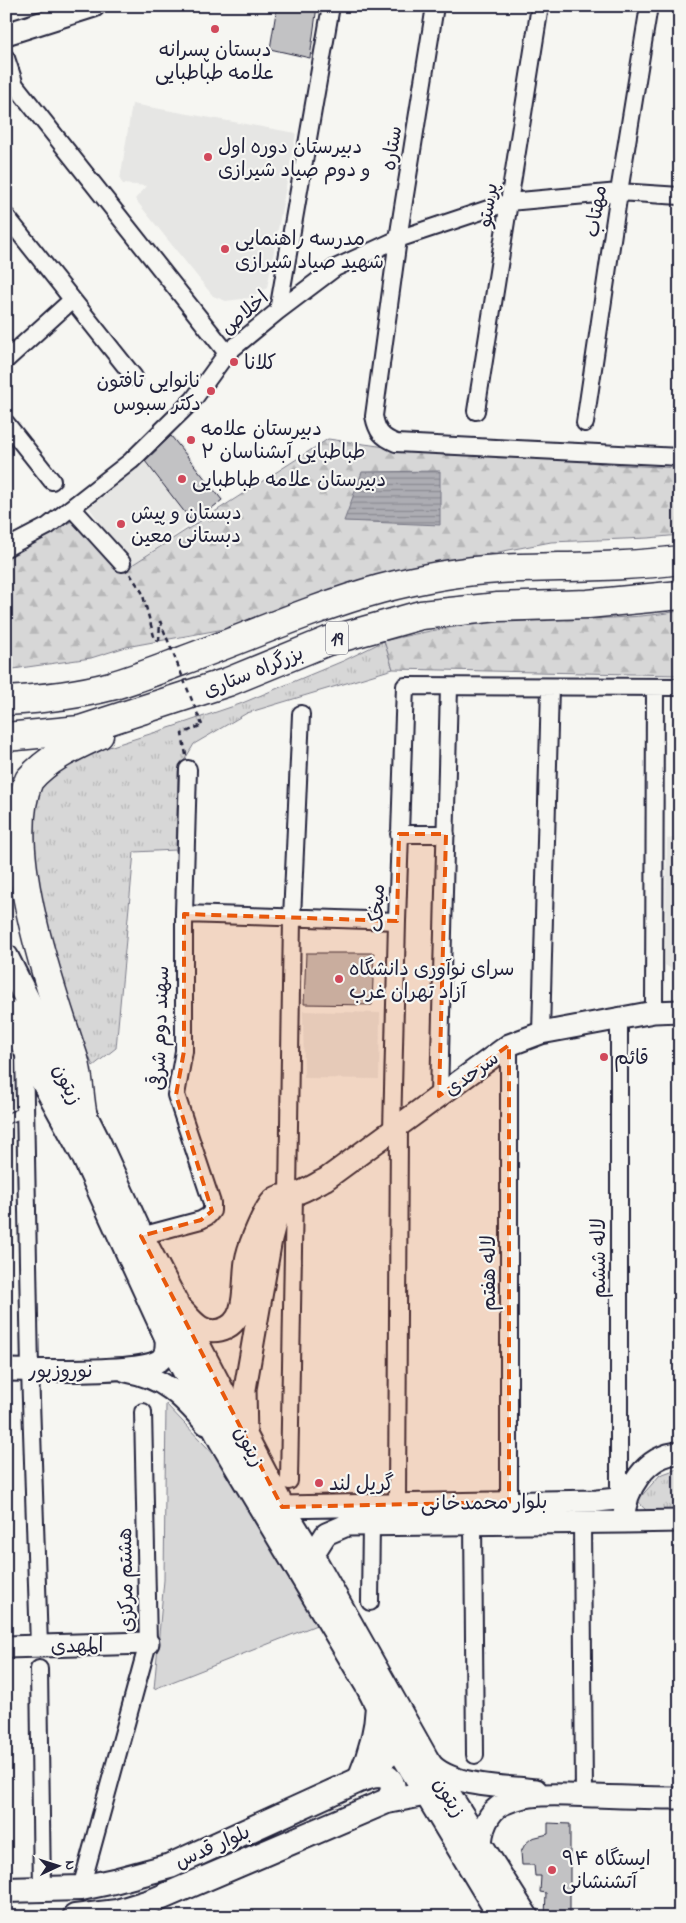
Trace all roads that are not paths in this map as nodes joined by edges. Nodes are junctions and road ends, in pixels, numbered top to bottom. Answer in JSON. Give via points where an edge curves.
{"nodes":[{"id":1,"x":94,"y":6,"type":"edge"},
{"id":2,"x":330,"y":6,"type":"edge"},
{"id":3,"x":435,"y":6,"type":"edge"},
{"id":4,"x":540,"y":6,"type":"edge"},
{"id":5,"x":649,"y":6,"type":"edge"},
{"id":6,"x":6,"y":34,"type":"edge"},
{"id":7,"x":6,"y":58,"type":"edge"},
{"id":8,"x":619,"y":192,"type":"junction"},
{"id":9,"x":680,"y":196,"type":"edge"},
{"id":10,"x":509,"y":202,"type":"junction"},
{"id":11,"x":6,"y":216,"type":"edge"},
{"id":12,"x":398,"y":239,"type":"junction"},
{"id":13,"x":72,"y":300,"type":"junction"},
{"id":14,"x":278,"y":311,"type":"junction"},
{"id":15,"x":227,"y":353,"type":"junction"},
{"id":16,"x":6,"y":360,"type":"edge"},
{"id":17,"x":134,"y":377,"type":"dead end"},
{"id":18,"x":476,"y":411,"type":"dead end"},
{"id":19,"x":585,"y":423,"type":"dead end"},
{"id":20,"x":6,"y":424,"type":"edge"},
{"id":21,"x":680,"y":457,"type":"edge"},
{"id":22,"x":52,"y":481,"type":"dead end"},
{"id":23,"x":72,"y":508,"type":"junction"},
{"id":24,"x":6,"y":548,"type":"edge"},
{"id":25,"x":680,"y":560,"type":"edge"},
{"id":26,"x":122,"y":563,"type":"road end"},
{"id":27,"x":680,"y":596,"type":"edge"},
{"id":28,"x":680,"y":686,"type":"edge"},
{"id":29,"x":449,"y":687,"type":"junction"},
{"id":30,"x":550,"y":687,"type":"junction"},
{"id":31,"x":655,"y":687,"type":"junction"},
{"id":32,"x":6,"y":689,"type":"edge"},
{"id":33,"x":73,"y":693,"type":"junction"},
{"id":34,"x":6,"y":701,"type":"edge"},
{"id":35,"x":168,"y":703,"type":"junction"},
{"id":36,"x":301,"y":714,"type":"dead end"},
{"id":37,"x":6,"y":737,"type":"edge"},
{"id":38,"x":188,"y":769,"type":"road end"},
{"id":39,"x":399,"y":834,"type":"junction"},
{"id":40,"x":446,"y":834,"type":"junction"},
{"id":41,"x":184,"y":914,"type":"junction"},
{"id":42,"x":292,"y":918,"type":"junction"},
{"id":43,"x":397,"y":921,"type":"junction"},
{"id":44,"x":6,"y":957,"type":"edge"},
{"id":45,"x":6,"y":1010,"type":"edge"},
{"id":46,"x":680,"y":1011,"type":"edge"},
{"id":47,"x":654,"y":1012,"type":"junction"},
{"id":48,"x":619,"y":1019,"type":"junction"},
{"id":49,"x":541,"y":1033,"type":"junction"},
{"id":50,"x":509,"y":1045,"type":"junction"},
{"id":51,"x":24,"y":1046,"type":"junction"},
{"id":52,"x":439,"y":1096,"type":"junction"},
{"id":53,"x":24,"y":1112,"type":"junction"},
{"id":54,"x":82,"y":1112,"type":"junction"},
{"id":55,"x":6,"y":1119,"type":"edge"},
{"id":56,"x":396,"y":1128,"type":"junction"},
{"id":57,"x":291,"y":1195,"type":"junction"},
{"id":58,"x":141,"y":1236,"type":"junction"},
{"id":59,"x":177,"y":1303,"type":"junction"},
{"id":60,"x":166,"y":1335,"type":"junction"},
{"id":61,"x":6,"y":1370,"type":"edge"},
{"id":62,"x":30,"y":1370,"type":"junction"},
{"id":63,"x":115,"y":1370,"type":"junction"},
{"id":64,"x":144,"y":1412,"type":"dead end"},
{"id":65,"x":246,"y":1439,"type":"junction"},
{"id":66,"x":221,"y":1440,"type":"junction"},
{"id":67,"x":680,"y":1453,"type":"edge"},
{"id":68,"x":289,"y":1481,"type":"dead end"},
{"id":69,"x":623,"y":1498,"type":"junction"},
{"id":70,"x":509,"y":1502,"type":"junction"},
{"id":71,"x":397,"y":1504,"type":"junction"},
{"id":72,"x":282,"y":1507,"type":"junction"},
{"id":73,"x":362,"y":1518,"type":"junction"},
{"id":74,"x":680,"y":1521,"type":"edge"},
{"id":75,"x":473,"y":1522,"type":"junction"},
{"id":76,"x":582,"y":1522,"type":"junction"},
{"id":77,"x":624,"y":1522,"type":"junction"},
{"id":78,"x":312,"y":1556,"type":"junction"},
{"id":79,"x":370,"y":1602,"type":"dead end"},
{"id":80,"x":148,"y":1643,"type":"junction"},
{"id":81,"x":39,"y":1646,"type":"junction"},
{"id":82,"x":6,"y":1647,"type":"edge"},
{"id":83,"x":39,"y":1669,"type":"dead end"},
{"id":84,"x":378,"y":1706,"type":"junction"},
{"id":85,"x":406,"y":1741,"type":"junction"},
{"id":86,"x":475,"y":1755,"type":"dead end"},
{"id":87,"x":426,"y":1759,"type":"junction"},
{"id":88,"x":359,"y":1780,"type":"junction"},
{"id":89,"x":428,"y":1794,"type":"junction"},
{"id":90,"x":578,"y":1796,"type":"junction"},
{"id":91,"x":680,"y":1798,"type":"edge"},
{"id":92,"x":387,"y":1801,"type":"junction"},
{"id":93,"x":481,"y":1847,"type":"junction"},
{"id":94,"x":81,"y":1888,"type":"junction"},
{"id":95,"x":6,"y":1890,"type":"edge"},
{"id":96,"x":42,"y":1890,"type":"junction"},
{"id":97,"x":90,"y":1916,"type":"edge"},
{"id":98,"x":75,"y":1917,"type":"edge"},
{"id":99,"x":501,"y":1917,"type":"edge"},
{"id":100,"x":526,"y":1917,"type":"edge"}],
"edges":[{"from":1,"to":6,"type":"street"},
{"from":2,"to":14,"type":"street"},
{"from":3,"to":12,"type":"street","name":"ستاره"},
{"from":4,"to":10,"type":"street","name":"پرستو"},
{"from":5,"to":8,"type":"street","name":"مهتاب"},
{"from":7,"to":15,"type":"street","via":[[15,85]]},
{"from":8,"to":9,"type":"street","name":"اخلاص"},
{"from":8,"to":10,"type":"street","name":"اخلاص"},
{"from":8,"to":19,"type":"street","name":"مهتاب"},
{"from":10,"to":12,"type":"street","name":"اخلاص"},
{"from":10,"to":18,"type":"street","name":"پرستو"},
{"from":11,"to":13,"type":"street"},
{"from":12,"to":14,"type":"street","name":"اخلاص","via":[[335,268]]},
{"from":12,"to":21,"type":"street","name":"ستاره","via":[[374,416],[377,431],[385,439],[396,443]]},
{"from":13,"to":16,"type":"street"},
{"from":13,"to":17,"type":"street"},
{"from":14,"to":15,"type":"street","name":"اخلاص"},
{"from":15,"to":23,"type":"street","name":"اخلاص","via":[[193,400],[131,461]]},
{"from":20,"to":22,"type":"street"},
{"from":23,"to":24,"type":"street","name":"اخلاص","via":[[48,526]]},
{"from":23,"to":26,"type":"street"},
{"from":25,"to":33,"type":"highway","name":"بزرگراه ستاری","number":"19","via":[[497,569],[444,575],[316,608],[144,675]]},
{"from":27,"to":35,"type":"highway","name":"بزرگراه ستاری","number":"19","via":[[421,615],[328,641]]},
{"from":28,"to":31,"type":"street"},
{"from":29,"to":30,"type":"street"},
{"from":29,"to":39,"type":"street","name":"میخک","via":[[405,686]]},
{"from":29,"to":40,"type":"street"},
{"from":30,"to":31,"type":"street"},
{"from":30,"to":49,"type":"street"},
{"from":31,"to":47,"type":"street"},
{"from":32,"to":33,"type":"highway"},
{"from":33,"to":34,"type":"highway","name":"بزرگراه ستاری","number":"19"},
{"from":35,"to":37,"type":"highway","name":"بزرگراه ستاری","number":"19","via":[[80,730]]},
{"from":35,"to":54,"type":"highway","via":[[70,748],[44,764],[17,799],[12,821],[9,844],[18,908],[33,957],[74,1060]]},
{"from":36,"to":42,"type":"street"},
{"from":38,"to":41,"type":"street"},
{"from":39,"to":40,"type":"street"},
{"from":39,"to":43,"type":"street","name":"میخک"},
{"from":40,"to":52,"type":"street"},
{"from":41,"to":42,"type":"street"},
{"from":41,"to":58,"type":"street","name":"سهند دوم شرقی","via":[[184,1051],[176,1095],[212,1210],[201,1220]]},
{"from":42,"to":43,"type":"street"},
{"from":42,"to":57,"type":"street"},
{"from":43,"to":56,"type":"street","name":"میخک"},
{"from":44,"to":54,"type":"main road","name":"زیتون"},
{"from":45,"to":51,"type":"main road","name":"زیتون"},
{"from":46,"to":47,"type":"street","name":"سرحدی"},
{"from":47,"to":48,"type":"street","name":"سرحدی"},
{"from":48,"to":49,"type":"street","name":"سرحدی"},
{"from":48,"to":69,"type":"street","name":"لاله ششم"},
{"from":49,"to":50,"type":"street","name":"سرحدی"},
{"from":50,"to":52,"type":"street","name":"سرحدی"},
{"from":50,"to":70,"type":"street","name":"لاله هفتم"},
{"from":51,"to":53,"type":"street"},
{"from":51,"to":60,"type":"main road","name":"زیتون","via":[[83,1154]]},
{"from":52,"to":56,"type":"street","name":"سرحدی"},
{"from":53,"to":55,"type":"lane"},
{"from":53,"to":62,"type":"street"},
{"from":54,"to":58,"type":"main road","name":"زیتون"},
{"from":56,"to":57,"type":"street","name":"سرحدی","via":[[326,1179]]},
{"from":56,"to":71,"type":"street","name":"میخک"},
{"from":57,"to":59,"type":"street","name":"سرحدی","via":[[273,1200],[261,1220],[247,1256],[241,1308],[231,1325],[213,1331],[203,1329]]},
{"from":57,"to":65,"type":"street","via":[[276,1220],[272,1240],[245,1389]]},
{"from":57,"to":68,"type":"street"},
{"from":58,"to":59,"type":"main road","name":"زیتون"},
{"from":59,"to":65,"type":"main road","name":"زیتون"},
{"from":60,"to":63,"type":"street","name":"نوروزپور","via":[[166,1351],[160,1360]]},
{"from":60,"to":66,"type":"main road","name":"زیتون"},
{"from":61,"to":62,"type":"street","name":"نوروزپور"},
{"from":62,"to":63,"type":"street","name":"نوروزپور"},
{"from":62,"to":81,"type":"street"},
{"from":63,"to":66,"type":"street","name":"نوروزپور","via":[[144,1375],[164,1384],[184,1398]]},
{"from":64,"to":80,"type":"street","name":"هشتم مرکزی"},
{"from":65,"to":72,"type":"main road","name":"زیتون"},
{"from":66,"to":84,"type":"main road","name":"زیتون"},
{"from":67,"to":69,"type":"street","via":[[660,1457],[650,1464]]},
{"from":69,"to":70,"type":"street","name":"بلوار محمدخانی"},
{"from":69,"to":77,"type":"street"},
{"from":70,"to":71,"type":"street","name":"بلوار محمدخانی"},
{"from":71,"to":73,"type":"street","name":"بلوار محمدخانی"},
{"from":72,"to":73,"type":"street","name":"بلوار محمدخانی"},
{"from":72,"to":78,"type":"main road","name":"زیتون"},
{"from":73,"to":75,"type":"street","name":"بلوار محمدخانی"},
{"from":73,"to":78,"type":"street","name":"بلوار محمدخانی","via":[[326,1534]]},
{"from":73,"to":79,"type":"street"},
{"from":74,"to":77,"type":"street","name":"بلوار محمدخانی"},
{"from":75,"to":76,"type":"street","name":"بلوار محمدخانی"},
{"from":75,"to":86,"type":"street"},
{"from":76,"to":77,"type":"street","name":"بلوار محمدخانی"},
{"from":76,"to":90,"type":"street"},
{"from":78,"to":85,"type":"main road","name":"زیتون"},
{"from":80,"to":81,"type":"street","name":"المهدی"},
{"from":80,"to":94,"type":"street","name":"هشتم مرکزی"},
{"from":81,"to":82,"type":"street","name":"المهدی"},
{"from":83,"to":96,"type":"street"},
{"from":84,"to":85,"type":"main road","name":"زیتون"},
{"from":84,"to":88,"type":"main road","via":[[378,1727]]},
{"from":85,"to":87,"type":"main road","name":"زیتون"},
{"from":85,"to":88,"type":"main road","name":"بلوار قدس"},
{"from":85,"to":89,"type":"main road","name":"زیتون"},
{"from":87,"to":90,"type":"street","via":[[443,1775],[458,1780]]},
{"from":87,"to":93,"type":"main road","name":"زیتون"},
{"from":88,"to":92,"type":"main road","via":[[378,1775],[388,1778],[394,1789]]},
{"from":88,"to":94,"type":"main road","name":"بلوار قدس","via":[[170,1866]]},
{"from":89,"to":92,"type":"main road","name":"بلوار قدس"},
{"from":89,"to":99,"type":"main road","name":"زیتون"},
{"from":90,"to":91,"type":"street"},
{"from":90,"to":93,"type":"street","via":[[542,1796],[502,1804],[488,1819]]},
{"from":92,"to":97,"type":"main road","name":"بلوار قدس","via":[[153,1901],[118,1912]]},
{"from":93,"to":100,"type":"main road","name":"زیتون"},
{"from":94,"to":96,"type":"main road","name":"بلوار قدس"},
{"from":95,"to":96,"type":"main road","name":"بلوار قدس"},
{"from":97,"to":98,"type":"main road","name":"بلوار قدس"}]}
